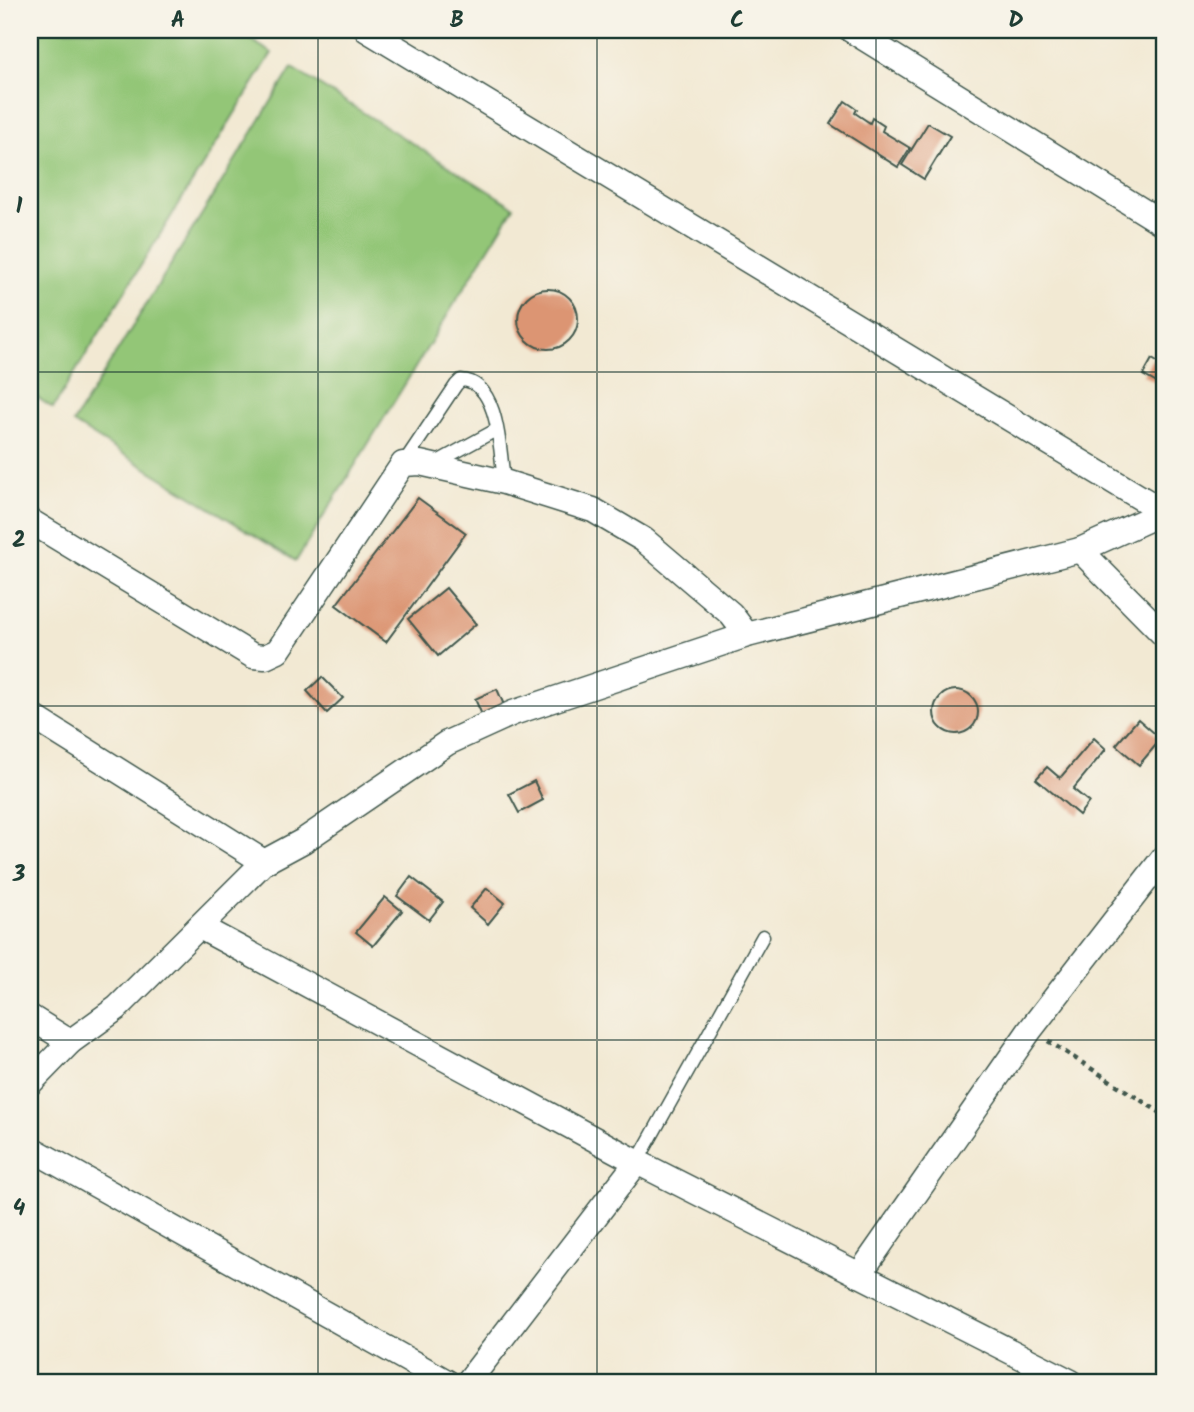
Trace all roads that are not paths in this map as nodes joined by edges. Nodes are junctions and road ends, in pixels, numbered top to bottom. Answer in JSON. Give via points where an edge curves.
{"nodes":[{"id":1,"x":367,"y":30,"type":"edge"},
{"id":2,"x":850,"y":30,"type":"edge"},
{"id":3,"x":1164,"y":224,"type":"edge"},
{"id":4,"x":496,"y":430,"type":"junction"},
{"id":5,"x":403,"y":464,"type":"junction"},
{"id":6,"x":430,"y":466,"type":"junction"},
{"id":7,"x":504,"y":482,"type":"junction"},
{"id":8,"x":1164,"y":512,"type":"edge"},
{"id":9,"x":30,"y":521,"type":"edge"},
{"id":10,"x":1080,"y":550,"type":"junction"},
{"id":11,"x":747,"y":635,"type":"junction"},
{"id":12,"x":1164,"y":635,"type":"edge"},
{"id":13,"x":30,"y":715,"type":"edge"},
{"id":14,"x":1164,"y":857,"type":"edge"},
{"id":15,"x":264,"y":862,"type":"junction"},
{"id":16,"x":200,"y":927,"type":"junction"},
{"id":17,"x":763,"y":936,"type":"dead end"},
{"id":18,"x":30,"y":1017,"type":"edge"},
{"id":19,"x":70,"y":1042,"type":"junction"},
{"id":20,"x":30,"y":1083,"type":"edge"},
{"id":21,"x":30,"y":1147,"type":"edge"},
{"id":22,"x":637,"y":1162,"type":"junction"},
{"id":23,"x":859,"y":1275,"type":"junction"},
{"id":24,"x":447,"y":1382,"type":"edge"},
{"id":25,"x":468,"y":1382,"type":"edge"},
{"id":26,"x":1071,"y":1382,"type":"edge"}],
"edges":[{"from":1,"to":8,"type":"street"},
{"from":2,"to":3,"type":"street"},
{"from":4,"to":5,"type":"lane","via":[[489,400],[475,383],[461,380]]},
{"from":4,"to":6,"type":"lane"},
{"from":4,"to":7,"type":"lane"},
{"from":5,"to":6,"type":"street"},
{"from":5,"to":9,"type":"street","via":[[278,651],[265,657],[253,656]]},
{"from":6,"to":7,"type":"street"},
{"from":7,"to":11,"type":"street","via":[[580,504],[644,540],[731,614]]},
{"from":8,"to":10,"type":"street"},
{"from":10,"to":11,"type":"street"},
{"from":10,"to":12,"type":"street"},
{"from":11,"to":15,"type":"street","via":[[513,713],[447,743],[303,841]]},
{"from":13,"to":15,"type":"street"},
{"from":14,"to":23,"type":"street","via":[[1030,1030]]},
{"from":15,"to":16,"type":"street"},
{"from":16,"to":19,"type":"street","via":[[117,1008]]},
{"from":16,"to":22,"type":"street"},
{"from":17,"to":22,"type":"lane"},
{"from":18,"to":19,"type":"street"},
{"from":19,"to":20,"type":"street"},
{"from":21,"to":24,"type":"street"},
{"from":22,"to":23,"type":"street"},
{"from":22,"to":25,"type":"street"},
{"from":23,"to":26,"type":"street"}]}
